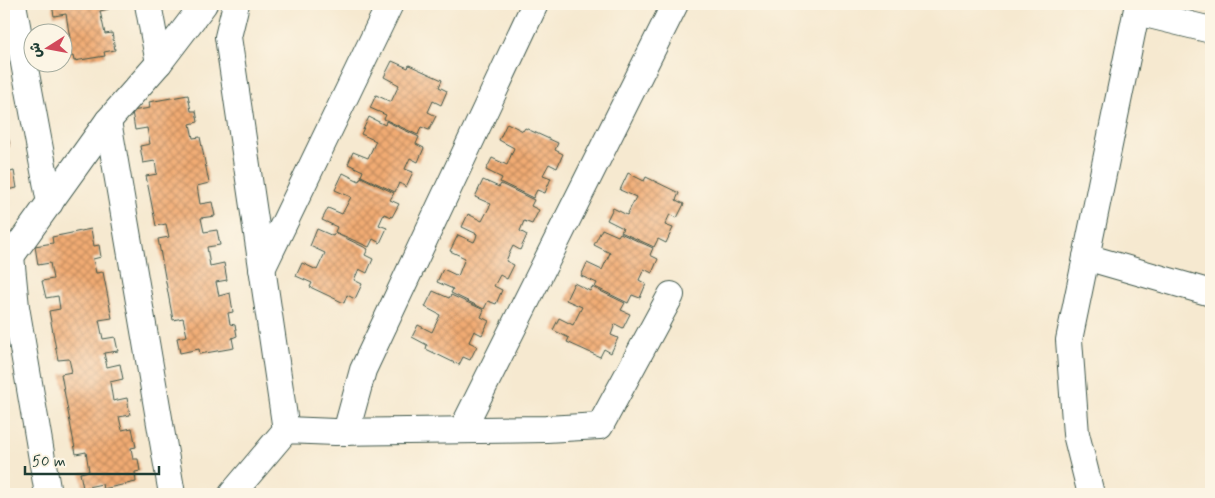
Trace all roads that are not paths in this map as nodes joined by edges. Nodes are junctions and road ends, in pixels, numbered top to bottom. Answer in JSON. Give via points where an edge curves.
{"nodes":[{"id":1,"x":13,"y":4,"type":"edge"},
{"id":2,"x":148,"y":4,"type":"edge"},
{"id":3,"x":204,"y":4,"type":"edge"},
{"id":4,"x":236,"y":4,"type":"edge"},
{"id":5,"x":390,"y":4,"type":"edge"},
{"id":6,"x":535,"y":4,"type":"edge"},
{"id":7,"x":675,"y":4,"type":"edge"},
{"id":8,"x":1137,"y":8,"type":"edge"},
{"id":9,"x":1211,"y":30,"type":"edge"},
{"id":10,"x":159,"y":63,"type":"junction"},
{"id":11,"x":108,"y":121,"type":"junction"},
{"id":12,"x":50,"y":203,"type":"junction"},
{"id":13,"x":1086,"y":257,"type":"junction"},
{"id":14,"x":7,"y":261,"type":"edge"},
{"id":15,"x":262,"y":269,"type":"junction"},
{"id":16,"x":1211,"y":293,"type":"edge"},
{"id":17,"x":671,"y":295,"type":"dead end"},
{"id":18,"x":286,"y":430,"type":"junction"},
{"id":19,"x":462,"y":430,"type":"junction"},
{"id":20,"x":346,"y":432,"type":"junction"},
{"id":21,"x":48,"y":494,"type":"edge"},
{"id":22,"x":172,"y":494,"type":"edge"},
{"id":23,"x":232,"y":494,"type":"edge"},
{"id":24,"x":1091,"y":494,"type":"edge"}],
"edges":[{"from":1,"to":12,"type":"street"},
{"from":2,"to":10,"type":"street"},
{"from":3,"to":10,"type":"street"},
{"from":4,"to":15,"type":"street","via":[[228,37]]},
{"from":5,"to":15,"type":"street"},
{"from":6,"to":20,"type":"street","via":[[363,370]]},
{"from":7,"to":19,"type":"street"},
{"from":8,"to":9,"type":"street"},
{"from":8,"to":13,"type":"street"},
{"from":10,"to":11,"type":"street"},
{"from":11,"to":12,"type":"street"},
{"from":11,"to":22,"type":"street"},
{"from":12,"to":14,"type":"street"},
{"from":13,"to":16,"type":"street"},
{"from":13,"to":24,"type":"street","via":[[1069,340],[1076,434]]},
{"from":14,"to":21,"type":"street"},
{"from":15,"to":18,"type":"street"},
{"from":17,"to":19,"type":"street","via":[[600,426]]},
{"from":18,"to":20,"type":"street"},
{"from":18,"to":23,"type":"street"},
{"from":19,"to":20,"type":"street"}]}
